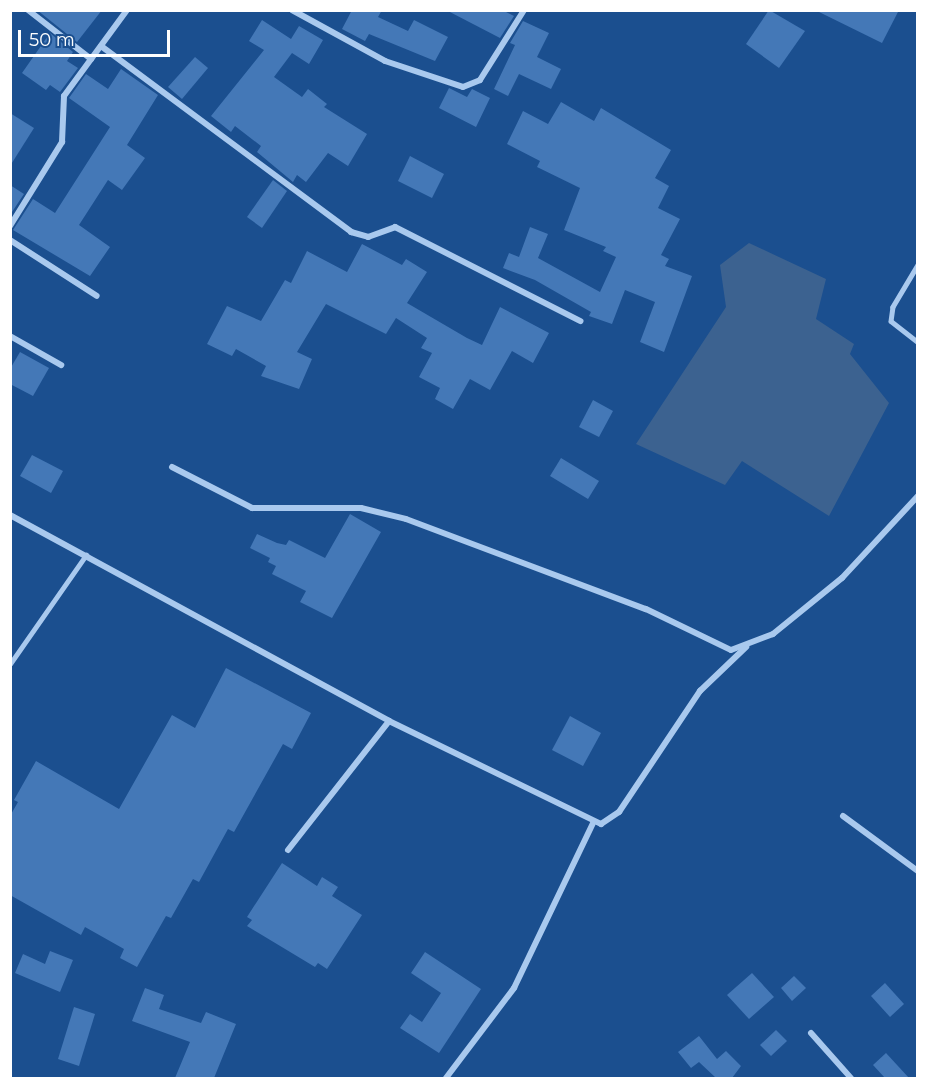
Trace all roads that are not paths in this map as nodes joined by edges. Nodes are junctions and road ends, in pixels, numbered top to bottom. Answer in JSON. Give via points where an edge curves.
{"nodes":[{"id":1,"x":28,"y":10,"type":"edge"},
{"id":2,"x":127,"y":10,"type":"edge"},
{"id":3,"x":292,"y":10,"type":"edge"},
{"id":4,"x":524,"y":10,"type":"edge"},
{"id":5,"x":101,"y":46,"type":"junction"},
{"id":6,"x":91,"y":59,"type":"junction"},
{"id":7,"x":10,"y":226,"type":"edge"},
{"id":8,"x":10,"y":240,"type":"edge"},
{"id":9,"x":918,"y":265,"type":"edge"},
{"id":10,"x":97,"y":296,"type":"dead end"},
{"id":11,"x":580,"y":321,"type":"dead end"},
{"id":12,"x":10,"y":336,"type":"edge"},
{"id":13,"x":918,"y":342,"type":"edge"},
{"id":14,"x":61,"y":365,"type":"dead end"},
{"id":15,"x":172,"y":468,"type":"dead end"},
{"id":16,"x":918,"y":496,"type":"edge"},
{"id":17,"x":10,"y":515,"type":"edge"},
{"id":18,"x":86,"y":555,"type":"junction"},
{"id":19,"x":746,"y":647,"type":"junction"},
{"id":20,"x":10,"y":664,"type":"edge"},
{"id":21,"x":389,"y":721,"type":"junction"},
{"id":22,"x":843,"y":816,"type":"dead end"},
{"id":23,"x":593,"y":823,"type":"junction"},
{"id":24,"x":288,"y":850,"type":"dead end"},
{"id":25,"x":918,"y":871,"type":"edge"},
{"id":26,"x":811,"y":1033,"type":"dead end"},
{"id":27,"x":446,"y":1078,"type":"edge"},
{"id":28,"x":851,"y":1078,"type":"edge"}],
"edges":[{"from":1,"to":6,"type":"street"},
{"from":2,"to":5,"type":"street"},
{"from":3,"to":4,"type":"street","via":[[385,61],[463,87],[480,80]]},
{"from":5,"to":6,"type":"street"},
{"from":5,"to":11,"type":"street","via":[[351,232],[368,237],[395,227]]},
{"from":6,"to":7,"type":"street","via":[[63,96],[62,142]]},
{"from":8,"to":10,"type":"street"},
{"from":9,"to":13,"type":"lane","via":[[893,308],[891,321]]},
{"from":12,"to":14,"type":"street"},
{"from":15,"to":19,"type":"street","via":[[252,508],[384,512],[646,609],[717,647]]},
{"from":16,"to":19,"type":"street","via":[[842,578],[772,634]]},
{"from":17,"to":18,"type":"street"},
{"from":18,"to":20,"type":"lane"},
{"from":18,"to":21,"type":"street"},
{"from":19,"to":23,"type":"street","via":[[700,691],[614,819]]},
{"from":21,"to":23,"type":"street"},
{"from":21,"to":24,"type":"street"},
{"from":22,"to":25,"type":"street"},
{"from":23,"to":27,"type":"street","via":[[514,988]]},
{"from":26,"to":28,"type":"street"}]}
